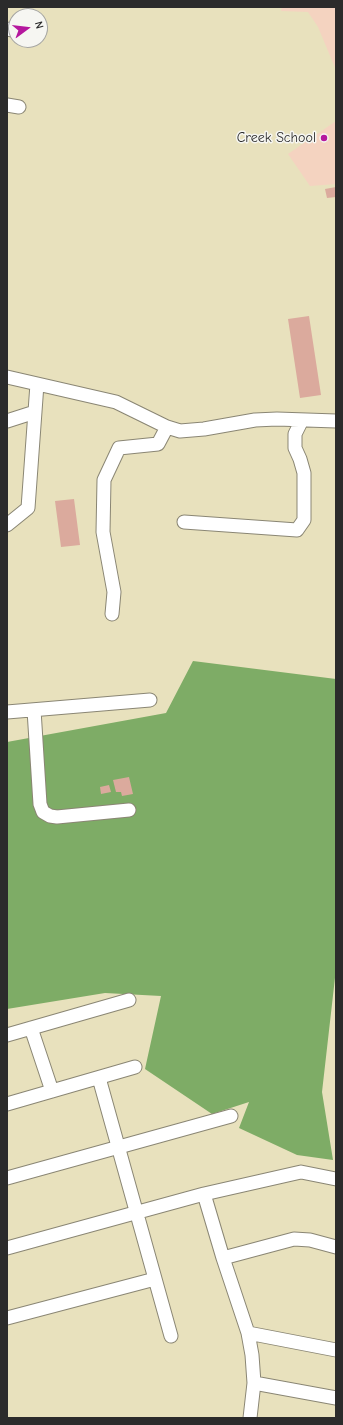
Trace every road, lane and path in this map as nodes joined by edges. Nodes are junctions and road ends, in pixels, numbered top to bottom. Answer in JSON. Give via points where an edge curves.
{"nodes":[{"id":1,"x":7,"y":377,"type":"edge"},
{"id":2,"x":37,"y":384,"type":"junction"},
{"id":3,"x":35,"y":412,"type":"junction"},
{"id":4,"x":302,"y":420,"type":"junction"},
{"id":5,"x":7,"y":421,"type":"edge"},
{"id":6,"x":336,"y":421,"type":"edge"},
{"id":7,"x":167,"y":427,"type":"junction"},
{"id":8,"x":184,"y":522,"type":"dead end"},
{"id":9,"x":7,"y":525,"type":"edge"},
{"id":10,"x":112,"y":614,"type":"dead end"},
{"id":11,"x":150,"y":700,"type":"dead end"},
{"id":12,"x":34,"y":710,"type":"junction"},
{"id":13,"x":7,"y":712,"type":"edge"},
{"id":14,"x":129,"y":810,"type":"dead end"},
{"id":15,"x":129,"y":1000,"type":"dead end"},
{"id":16,"x":31,"y":1028,"type":"junction"},
{"id":17,"x":7,"y":1035,"type":"edge"},
{"id":18,"x":135,"y":1067,"type":"dead end"},
{"id":19,"x":99,"y":1078,"type":"junction"},
{"id":20,"x":52,"y":1091,"type":"junction"},
{"id":21,"x":7,"y":1104,"type":"edge"},
{"id":22,"x":231,"y":1116,"type":"dead end"},
{"id":23,"x":118,"y":1147,"type":"junction"},
{"id":24,"x":7,"y":1178,"type":"edge"},
{"id":25,"x":336,"y":1179,"type":"edge"},
{"id":26,"x":204,"y":1194,"type":"junction"},
{"id":27,"x":136,"y":1213,"type":"junction"},
{"id":28,"x":336,"y":1246,"type":"edge"},
{"id":29,"x":7,"y":1248,"type":"edge"},
{"id":30,"x":223,"y":1258,"type":"junction"},
{"id":31,"x":155,"y":1279,"type":"junction"},
{"id":32,"x":7,"y":1318,"type":"edge"},
{"id":33,"x":248,"y":1333,"type":"junction"},
{"id":34,"x":171,"y":1336,"type":"dead end"},
{"id":35,"x":336,"y":1350,"type":"edge"},
{"id":36,"x":254,"y":1383,"type":"junction"},
{"id":37,"x":336,"y":1398,"type":"edge"},
{"id":38,"x":250,"y":1418,"type":"edge"}],
"edges":[{"from":1,"to":2,"type":"street"},
{"from":2,"to":3,"type":"street"},
{"from":2,"to":7,"type":"street","via":[[116,402]]},
{"from":3,"to":5,"type":"street"},
{"from":3,"to":9,"type":"street","via":[[28,508]]},
{"from":4,"to":6,"type":"street"},
{"from":4,"to":7,"type":"street","via":[[255,420],[180,431]]},
{"from":4,"to":8,"type":"street","via":[[295,434],[295,448],[304,473],[304,520],[297,530]]},
{"from":7,"to":10,"type":"street","via":[[158,444],[119,448],[104,480],[103,532],[114,592]]},
{"from":11,"to":12,"type":"street"},
{"from":12,"to":13,"type":"street"},
{"from":12,"to":14,"type":"street","via":[[40,804],[43,812],[57,817]]},
{"from":15,"to":16,"type":"street"},
{"from":16,"to":17,"type":"street"},
{"from":16,"to":20,"type":"street"},
{"from":18,"to":19,"type":"street"},
{"from":19,"to":20,"type":"street"},
{"from":19,"to":23,"type":"street"},
{"from":20,"to":21,"type":"street"},
{"from":22,"to":23,"type":"street"},
{"from":23,"to":24,"type":"street"},
{"from":23,"to":27,"type":"street"},
{"from":25,"to":26,"type":"street","via":[[301,1172]]},
{"from":26,"to":27,"type":"street"},
{"from":26,"to":30,"type":"street"},
{"from":27,"to":29,"type":"street"},
{"from":27,"to":31,"type":"street"},
{"from":28,"to":30,"type":"street","via":[[294,1239]]},
{"from":30,"to":33,"type":"street"},
{"from":31,"to":32,"type":"street"},
{"from":31,"to":34,"type":"street"},
{"from":33,"to":35,"type":"street"},
{"from":33,"to":36,"type":"street"},
{"from":36,"to":37,"type":"street"},
{"from":36,"to":38,"type":"street"}]}
